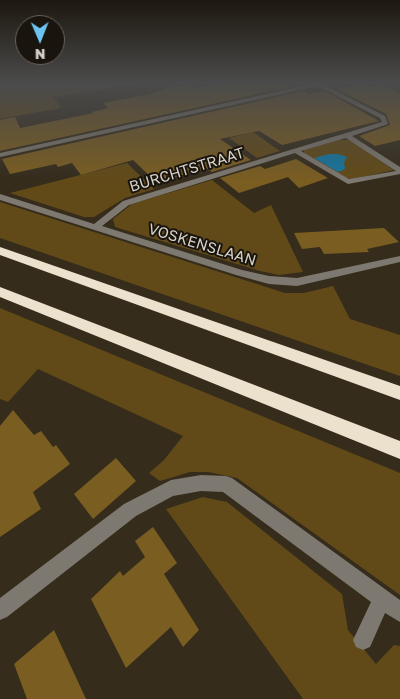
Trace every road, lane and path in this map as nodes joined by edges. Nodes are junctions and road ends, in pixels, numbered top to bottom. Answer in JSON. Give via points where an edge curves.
{"nodes":[{"id":1,"x":173,"y":116,"type":"edge"},
{"id":2,"x":378,"y":116,"type":"edge"},
{"id":3,"x":348,"y":136,"type":"junction"},
{"id":4,"x":294,"y":150,"type":"junction"},
{"id":5,"x":0,"y":155,"type":"edge"},
{"id":6,"x":400,"y":171,"type":"edge"},
{"id":7,"x":0,"y":197,"type":"edge"},
{"id":8,"x":95,"y":228,"type":"junction"},
{"id":9,"x":0,"y":251,"type":"edge"},
{"id":10,"x":400,"y":259,"type":"edge"},
{"id":11,"x":0,"y":292,"type":"edge"},
{"id":12,"x":400,"y":394,"type":"edge"},
{"id":13,"x":400,"y":450,"type":"edge"},
{"id":14,"x":382,"y":599,"type":"junction"},
{"id":15,"x":0,"y":610,"type":"edge"},
{"id":16,"x":400,"y":612,"type":"edge"},
{"id":17,"x":363,"y":640,"type":"dead end"}],
"edges":[{"from":1,"to":5,"type":"street"},
{"from":2,"to":3,"type":"street","name":"BURCHTSTRAAT","via":[[386,120],[386,124]]},
{"from":3,"to":4,"type":"street","name":"BURCHTSTRAAT"},
{"from":3,"to":6,"type":"street"},
{"from":4,"to":6,"type":"street","via":[[348,182]]},
{"from":4,"to":8,"type":"street","name":"BURCHTSTRAAT","via":[[126,203]]},
{"from":7,"to":8,"type":"street","name":"VOSKENSLAAN"},
{"from":8,"to":10,"type":"street","name":"VOSKENSLAAN","via":[[240,274],[269,280],[297,282]]},
{"from":9,"to":12,"type":"highway"},
{"from":11,"to":13,"type":"highway"},
{"from":14,"to":15,"type":"street","via":[[226,484],[201,482],[171,488],[130,510]]},
{"from":14,"to":16,"type":"street"},
{"from":14,"to":17,"type":"street"}]}
